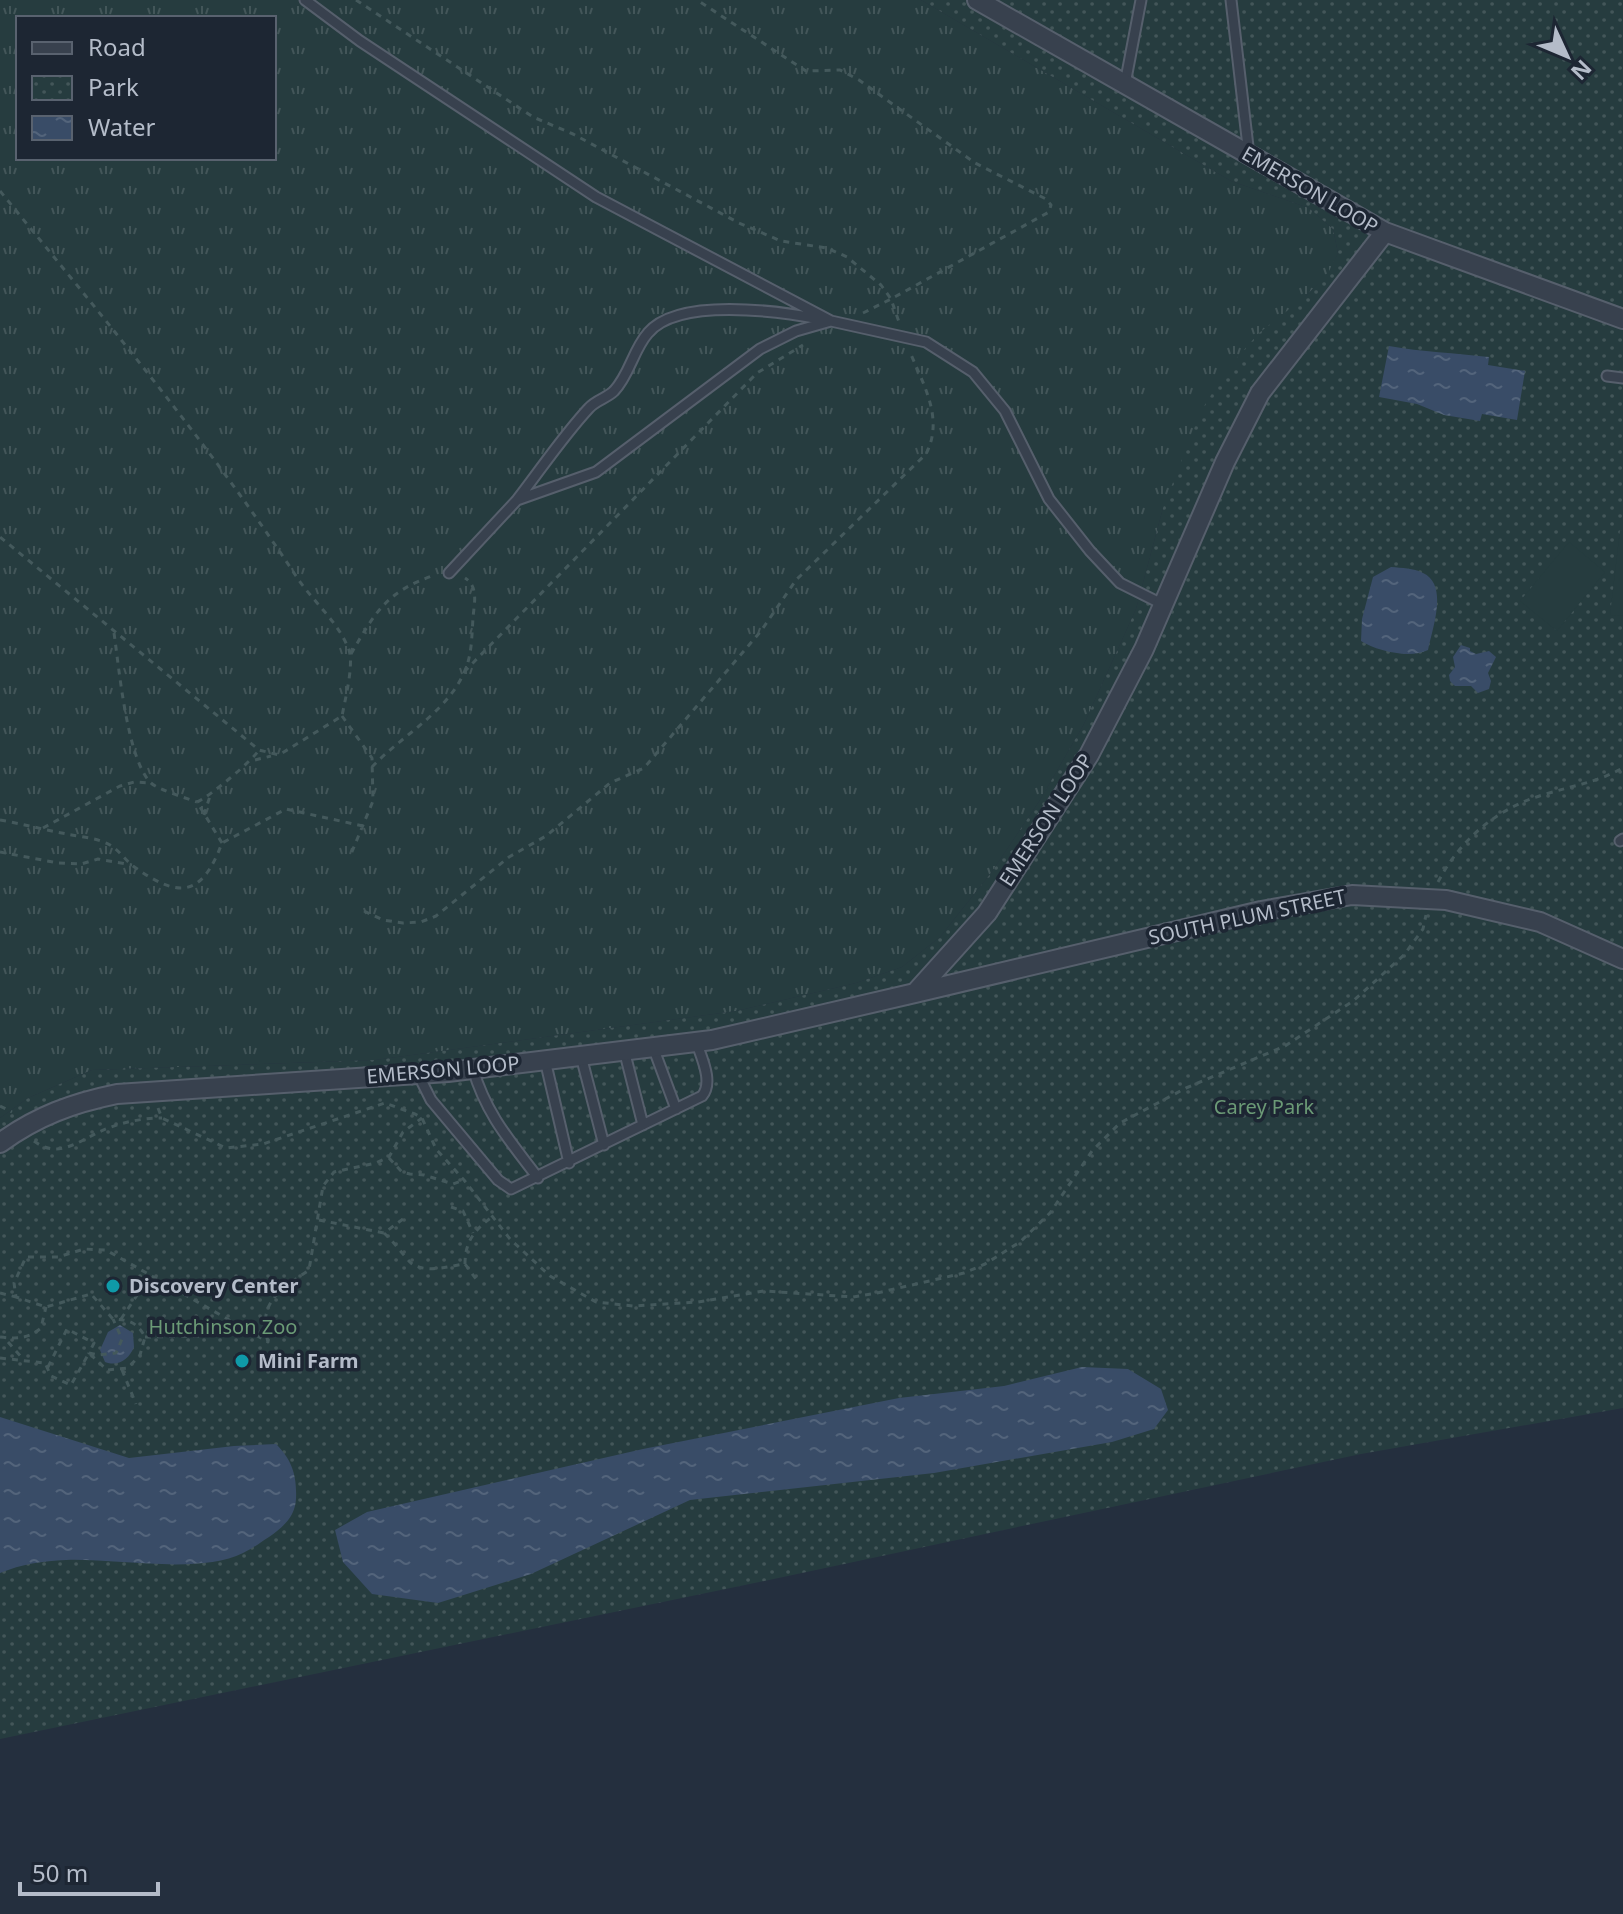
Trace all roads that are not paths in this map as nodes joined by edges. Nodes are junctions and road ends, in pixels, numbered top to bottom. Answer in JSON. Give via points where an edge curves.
{"nodes":[{"id":1,"x":305,"y":0,"type":"edge"},
{"id":2,"x":977,"y":0,"type":"edge"},
{"id":3,"x":1141,"y":0,"type":"edge"},
{"id":4,"x":1231,"y":0,"type":"edge"},
{"id":5,"x":1125,"y":84,"type":"junction"},
{"id":6,"x":1249,"y":155,"type":"junction"},
{"id":7,"x":1385,"y":232,"type":"junction"},
{"id":8,"x":1623,"y":319,"type":"edge"},
{"id":9,"x":831,"y":321,"type":"junction"},
{"id":10,"x":1607,"y":376,"type":"dead end"},
{"id":11,"x":1623,"y":378,"type":"edge"},
{"id":12,"x":517,"y":500,"type":"junction"},
{"id":13,"x":449,"y":573,"type":"road end"},
{"id":14,"x":1164,"y":605,"type":"junction"},
{"id":15,"x":1623,"y":959,"type":"edge"},
{"id":16,"x":915,"y":993,"type":"junction"},
{"id":17,"x":696,"y":1041,"type":"junction"},
{"id":18,"x":653,"y":1047,"type":"junction"},
{"id":19,"x":624,"y":1050,"type":"junction"},
{"id":20,"x":581,"y":1056,"type":"junction"},
{"id":21,"x":545,"y":1060,"type":"junction"},
{"id":22,"x":473,"y":1069,"type":"junction"},
{"id":23,"x":418,"y":1074,"type":"junction"},
{"id":24,"x":676,"y":1109,"type":"junction"},
{"id":25,"x":643,"y":1125,"type":"junction"},
{"id":26,"x":0,"y":1143,"type":"edge"},
{"id":27,"x":604,"y":1145,"type":"junction"},
{"id":28,"x":569,"y":1163,"type":"junction"},
{"id":29,"x":538,"y":1178,"type":"junction"}],
"edges":[{"from":1,"to":9,"type":"lane","via":[[596,197]]},
{"from":2,"to":5,"type":"street","name":"EMERSON LOOP"},
{"from":3,"to":5,"type":"lane"},
{"from":4,"to":6,"type":"lane"},
{"from":5,"to":6,"type":"street","name":"EMERSON LOOP"},
{"from":6,"to":7,"type":"street","name":"EMERSON LOOP"},
{"from":7,"to":8,"type":"street"},
{"from":7,"to":14,"type":"street","name":"EMERSON LOOP","via":[[1260,393]]},
{"from":9,"to":12,"type":"lane","via":[[760,349],[596,472]]},
{"from":9,"to":12,"type":"lane","via":[[737,310],[670,317],[650,330],[613,393],[593,404]]},
{"from":9,"to":14,"type":"lane","via":[[926,342],[973,372],[1005,411],[1049,499],[1090,551],[1120,583]]},
{"from":10,"to":11,"type":"lane"},
{"from":12,"to":13,"type":"lane"},
{"from":14,"to":16,"type":"street","name":"EMERSON LOOP","via":[[1089,755],[987,913]]},
{"from":15,"to":16,"type":"street","name":"SOUTH PLUM STREET","via":[[1540,922],[1432,898],[1352,895],[1261,911]]},
{"from":16,"to":17,"type":"street","name":"EMERSON LOOP"},
{"from":17,"to":18,"type":"street","name":"EMERSON LOOP"},
{"from":17,"to":24,"type":"lane","via":[[707,1091]]},
{"from":18,"to":19,"type":"street","name":"EMERSON LOOP"},
{"from":18,"to":24,"type":"lane"},
{"from":19,"to":20,"type":"street","name":"EMERSON LOOP"},
{"from":19,"to":25,"type":"lane"},
{"from":20,"to":21,"type":"street","name":"EMERSON LOOP"},
{"from":20,"to":27,"type":"lane"},
{"from":21,"to":22,"type":"street","name":"EMERSON LOOP"},
{"from":21,"to":28,"type":"lane"},
{"from":22,"to":23,"type":"street","name":"EMERSON LOOP"},
{"from":22,"to":29,"type":"lane","via":[[493,1119]]},
{"from":23,"to":26,"type":"street","name":"EMERSON LOOP","via":[[151,1090],[78,1102],[44,1115]]},
{"from":23,"to":29,"type":"lane","via":[[431,1100],[498,1180],[511,1189]]},
{"from":24,"to":25,"type":"lane"},
{"from":25,"to":27,"type":"lane"},
{"from":27,"to":28,"type":"lane"},
{"from":28,"to":29,"type":"lane"}]}
